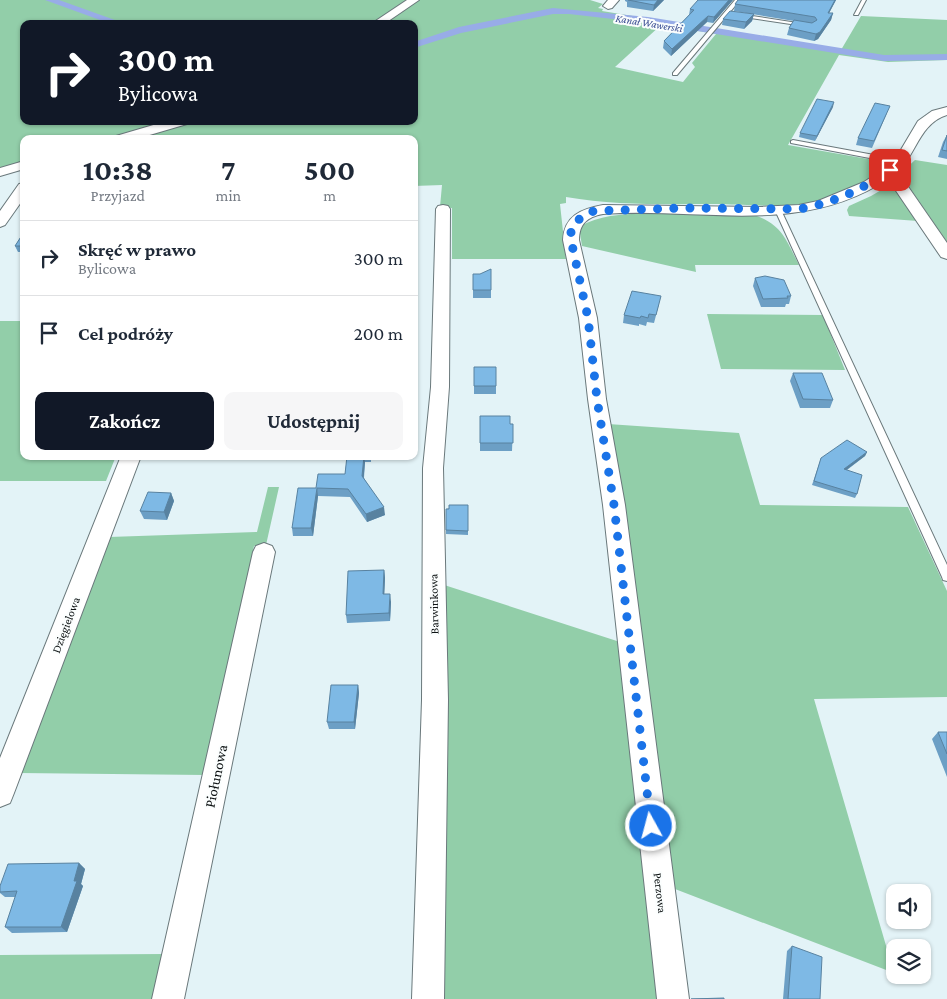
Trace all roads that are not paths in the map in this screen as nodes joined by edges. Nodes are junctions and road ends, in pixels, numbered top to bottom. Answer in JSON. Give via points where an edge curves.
{"nodes":[{"id":1,"x":414,"y":0,"type":"edge"},
{"id":2,"x":738,"y":0,"type":"edge"},
{"id":3,"x":864,"y":0,"type":"edge"},
{"id":4,"x":727,"y":13,"type":"junction"},
{"id":5,"x":856,"y":14,"type":"dead end"},
{"id":6,"x":382,"y":20,"type":"edge"},
{"id":7,"x":810,"y":26,"type":"edge"},
{"id":8,"x":675,"y":74,"type":"dead end"},
{"id":9,"x":947,"y":111,"type":"edge"},
{"id":10,"x":168,"y":125,"type":"edge"},
{"id":11,"x":135,"y":135,"type":"edge"},
{"id":12,"x":792,"y":142,"type":"dead end"},
{"id":13,"x":20,"y":166,"type":"edge"},
{"id":14,"x":895,"y":166,"type":"junction"},
{"id":15,"x":0,"y":172,"type":"edge"},
{"id":16,"x":20,"y":194,"type":"edge"},
{"id":17,"x":443,"y":209,"type":"dead end"},
{"id":18,"x":778,"y":210,"type":"junction"},
{"id":19,"x":0,"y":222,"type":"edge"},
{"id":20,"x":947,"y":254,"type":"edge"},
{"id":21,"x":129,"y":460,"type":"edge"},
{"id":22,"x":264,"y":552,"type":"dead end"},
{"id":23,"x":947,"y":577,"type":"edge"},
{"id":24,"x":0,"y":793,"type":"edge"},
{"id":25,"x":168,"y":999,"type":"edge"},
{"id":26,"x":428,"y":999,"type":"edge"},
{"id":27,"x":672,"y":999,"type":"edge"}],
"edges":[{"from":1,"to":6,"type":"street"},
{"from":2,"to":4,"type":"lane"},
{"from":3,"to":5,"type":"lane"},
{"from":4,"to":7,"type":"lane"},
{"from":4,"to":8,"type":"lane"},
{"from":9,"to":14,"type":"street","via":[[923,122]]},
{"from":10,"to":11,"type":"street"},
{"from":12,"to":14,"type":"lane"},
{"from":13,"to":15,"type":"street"},
{"from":14,"to":18,"type":"street","via":[[858,190],[826,203]]},
{"from":14,"to":20,"type":"street"},
{"from":16,"to":19,"type":"street"},
{"from":17,"to":26,"type":"street","name":"Barwinkowa","via":[[440,387],[433,468],[435,700]]},
{"from":18,"to":23,"type":"lane"},
{"from":18,"to":27,"type":"street","name":"Perzowa","via":[[606,210],[585,214],[571,229],[588,318],[614,505]]},
{"from":21,"to":24,"type":"street","name":"Dzięgielowa"},
{"from":22,"to":25,"type":"street","name":"Piołunowa"}]}
